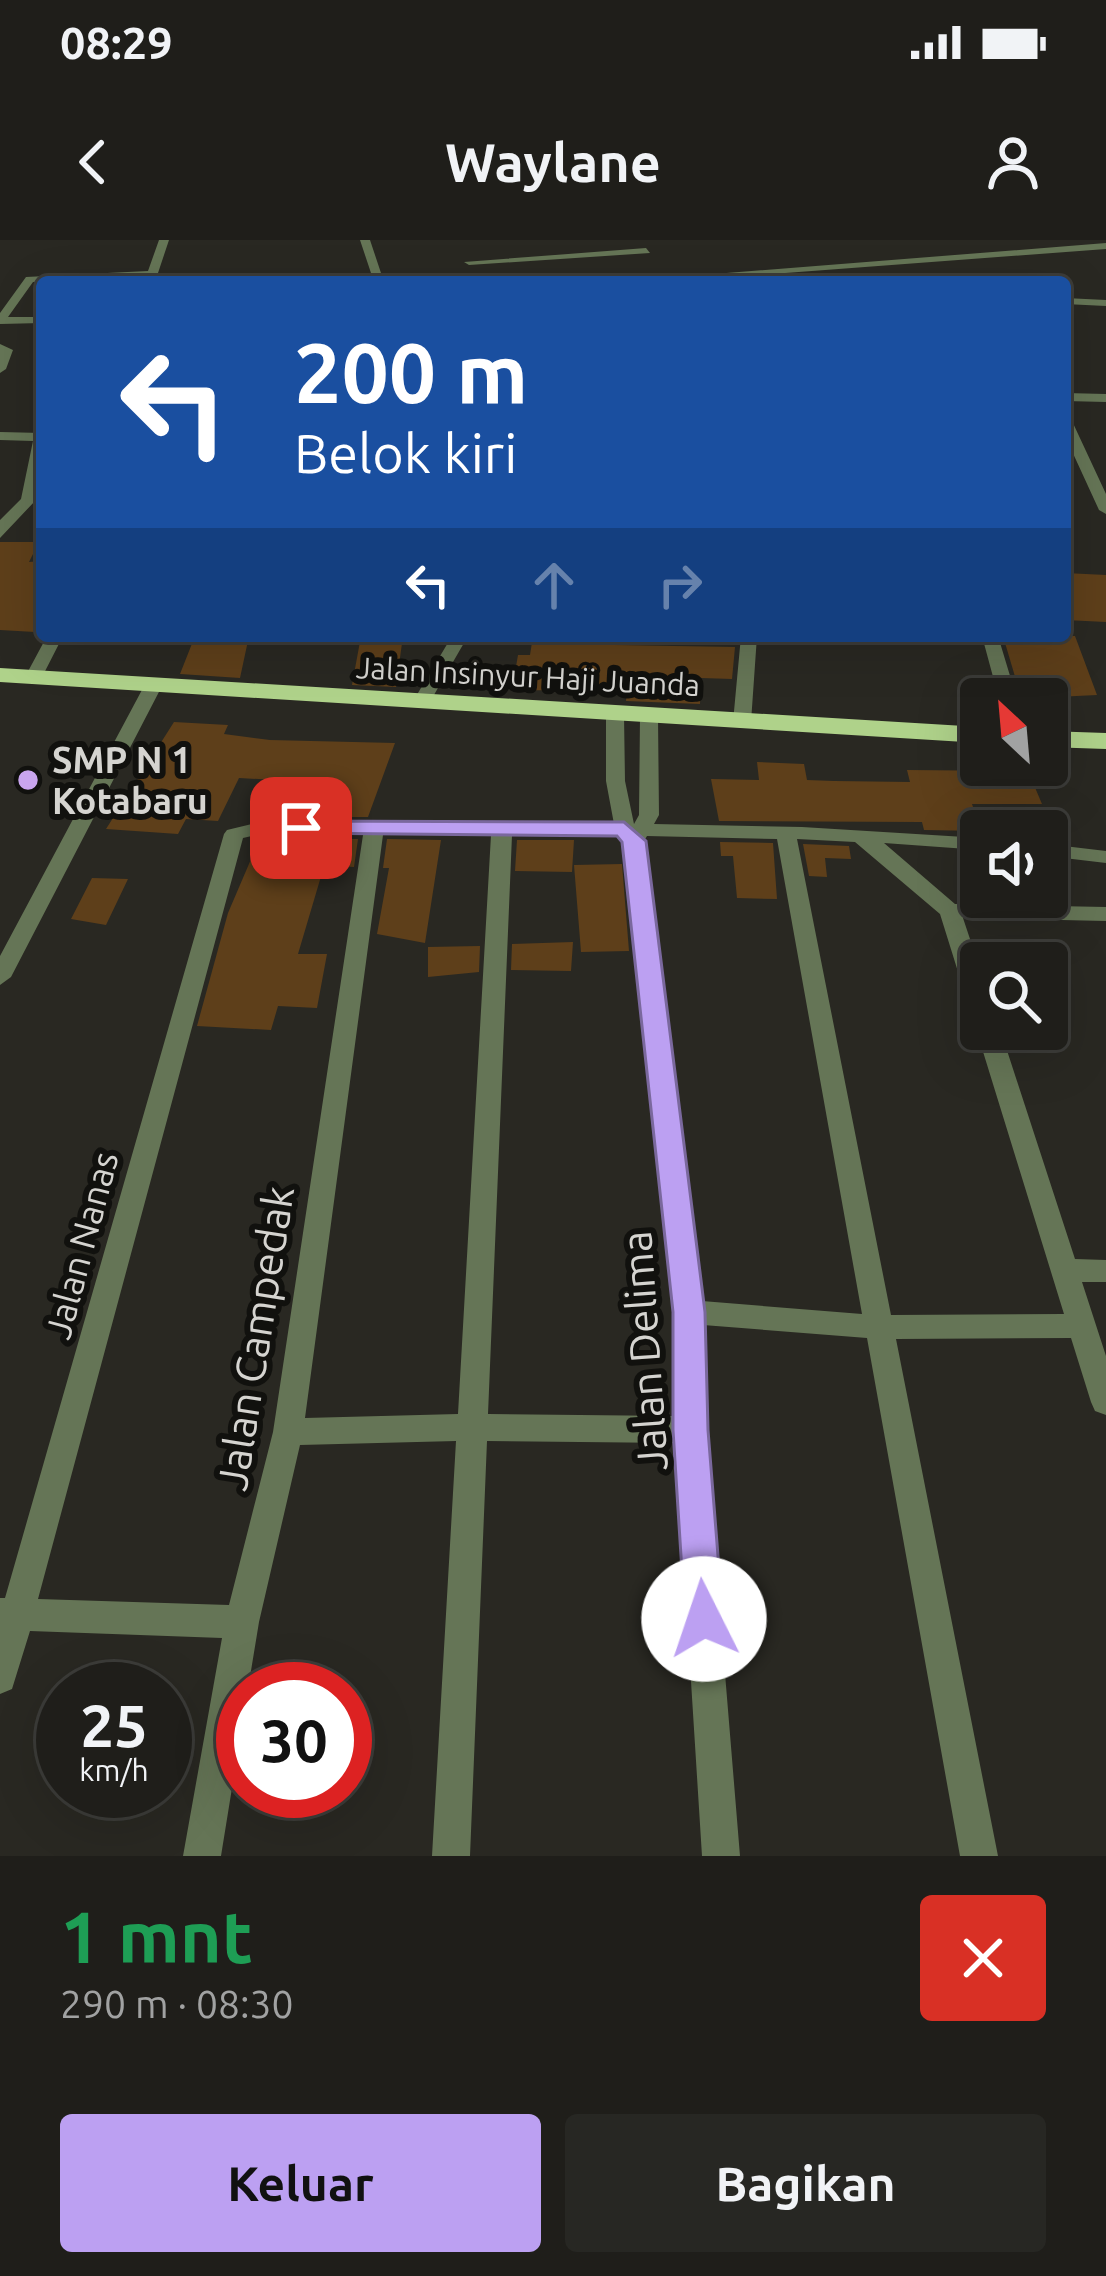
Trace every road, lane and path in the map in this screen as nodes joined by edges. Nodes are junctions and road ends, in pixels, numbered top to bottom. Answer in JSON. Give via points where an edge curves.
{"nodes":[{"id":1,"x":164,"y":240,"type":"edge"},
{"id":2,"x":364,"y":240,"type":"edge"},
{"id":3,"x":637,"y":240,"type":"edge"},
{"id":4,"x":944,"y":240,"type":"edge"},
{"id":5,"x":1106,"y":246,"type":"edge"},
{"id":6,"x":646,"y":251,"type":"junction"},
{"id":7,"x":976,"y":254,"type":"junction"},
{"id":8,"x":916,"y":259,"type":"junction"},
{"id":9,"x":925,"y":270,"type":"dead end"},
{"id":10,"x":154,"y":276,"type":"edge"},
{"id":11,"x":378,"y":276,"type":"edge"},
{"id":12,"x":479,"y":276,"type":"edge"},
{"id":13,"x":674,"y":276,"type":"edge"},
{"id":14,"x":713,"y":276,"type":"edge"},
{"id":15,"x":36,"y":279,"type":"edge"},
{"id":16,"x":1071,"y":290,"type":"edge"},
{"id":17,"x":1071,"y":301,"type":"edge"},
{"id":18,"x":1082,"y":302,"type":"junction"},
{"id":19,"x":1106,"y":303,"type":"edge"},
{"id":20,"x":36,"y":320,"type":"edge"},
{"id":21,"x":0,"y":321,"type":"edge"},
{"id":22,"x":2,"y":348,"type":"edge"},
{"id":23,"x":0,"y":369,"type":"edge"},
{"id":24,"x":1071,"y":397,"type":"edge"},
{"id":25,"x":1106,"y":398,"type":"edge"},
{"id":26,"x":1071,"y":431,"type":"edge"},
{"id":27,"x":36,"y":434,"type":"edge"},
{"id":28,"x":0,"y":436,"type":"edge"},
{"id":29,"x":36,"y":475,"type":"edge"},
{"id":30,"x":1099,"y":480,"type":"edge"},
{"id":31,"x":28,"y":501,"type":"junction"},
{"id":32,"x":0,"y":503,"type":"edge"},
{"id":33,"x":1106,"y":509,"type":"edge"},
{"id":34,"x":0,"y":533,"type":"edge"},
{"id":35,"x":53,"y":642,"type":"edge"},
{"id":36,"x":457,"y":642,"type":"edge"},
{"id":37,"x":749,"y":642,"type":"edge"},
{"id":38,"x":992,"y":642,"type":"edge"},
{"id":39,"x":0,"y":675,"type":"edge"},
{"id":40,"x":34,"y":677,"type":"junction"},
{"id":41,"x":1002,"y":678,"type":"edge"},
{"id":42,"x":152,"y":688,"type":"junction"},
{"id":43,"x":421,"y":703,"type":"junction"},
{"id":44,"x":615,"y":715,"type":"junction"},
{"id":45,"x":649,"y":717,"type":"junction"},
{"id":46,"x":742,"y":722,"type":"junction"},
{"id":47,"x":960,"y":734,"type":"edge"},
{"id":48,"x":1068,"y":740,"type":"edge"},
{"id":49,"x":1106,"y":741,"type":"edge"},
{"id":50,"x":502,"y":828,"type":"junction"},
{"id":51,"x":374,"y":830,"type":"junction"},
{"id":52,"x":634,"y":833,"type":"junction"},
{"id":53,"x":854,"y":833,"type":"junction"},
{"id":54,"x":787,"y":834,"type":"junction"},
{"id":55,"x":960,"y":842,"type":"edge"},
{"id":56,"x":1068,"y":852,"type":"edge"},
{"id":57,"x":1106,"y":857,"type":"edge"},
{"id":58,"x":950,"y":910,"type":"junction"},
{"id":59,"x":1106,"y":914,"type":"edge"},
{"id":60,"x":960,"y":942,"type":"edge"},
{"id":61,"x":0,"y":977,"type":"edge"},
{"id":62,"x":995,"y":1050,"type":"edge"},
{"id":63,"x":1066,"y":1270,"type":"junction"},
{"id":64,"x":1106,"y":1270,"type":"edge"},
{"id":65,"x":689,"y":1312,"type":"junction"},
{"id":66,"x":880,"y":1327,"type":"junction"},
{"id":67,"x":1084,"y":1327,"type":"junction"},
{"id":68,"x":1106,"y":1402,"type":"edge"},
{"id":69,"x":470,"y":1426,"type":"junction"},
{"id":70,"x":690,"y":1430,"type":"junction"},
{"id":71,"x":288,"y":1432,"type":"junction"},
{"id":72,"x":9,"y":1613,"type":"edge"},
{"id":73,"x":242,"y":1622,"type":"junction"},
{"id":74,"x":0,"y":1677,"type":"edge"},
{"id":75,"x":202,"y":1856,"type":"edge"},
{"id":76,"x":451,"y":1856,"type":"edge"},
{"id":77,"x":721,"y":1856,"type":"edge"},
{"id":78,"x":979,"y":1856,"type":"edge"}],
"edges":[{"from":1,"to":10,"type":"street"},
{"from":2,"to":11,"type":"street"},
{"from":3,"to":6,"type":"street"},
{"from":4,"to":7,"type":"street"},
{"from":5,"to":7,"type":"street"},
{"from":6,"to":12,"type":"street","via":[[469,261]]},
{"from":6,"to":13,"type":"street"},
{"from":7,"to":8,"type":"street"},
{"from":8,"to":9,"type":"street"},
{"from":8,"to":14,"type":"street"},
{"from":15,"to":21,"type":"street"},
{"from":16,"to":18,"type":"street"},
{"from":17,"to":18,"type":"street"},
{"from":18,"to":19,"type":"street"},
{"from":20,"to":21,"type":"street"},
{"from":22,"to":23,"type":"street"},
{"from":24,"to":25,"type":"street"},
{"from":26,"to":30,"type":"street"},
{"from":27,"to":28,"type":"street"},
{"from":29,"to":31,"type":"street"},
{"from":30,"to":33,"type":"street"},
{"from":31,"to":32,"type":"street"},
{"from":31,"to":34,"type":"street"},
{"from":35,"to":40,"type":"street"},
{"from":36,"to":43,"type":"street"},
{"from":37,"to":46,"type":"street"},
{"from":38,"to":41,"type":"street"},
{"from":39,"to":40,"type":"highway","name":"Jalan Insinyur Haji Juanda"},
{"from":40,"to":42,"type":"highway","name":"Jalan Insinyur Haji Juanda"},
{"from":42,"to":43,"type":"highway","name":"Jalan Insinyur Haji Juanda"},
{"from":42,"to":61,"type":"street"},
{"from":43,"to":44,"type":"highway","name":"Jalan Insinyur Haji Juanda"},
{"from":44,"to":45,"type":"highway","name":"Jalan Insinyur Haji Juanda"},
{"from":44,"to":52,"type":"street","name":"Jalan Delima"},
{"from":45,"to":46,"type":"highway","name":"Jalan Insinyur Haji Juanda"},
{"from":45,"to":52,"type":"street","name":"Jalan Delima"},
{"from":46,"to":47,"type":"highway","name":"Jalan Insinyur Haji Juanda"},
{"from":48,"to":49,"type":"highway"},
{"from":50,"to":51,"type":"street"},
{"from":50,"to":52,"type":"street"},
{"from":50,"to":69,"type":"street"},
{"from":51,"to":71,"type":"street","name":"Jalan Campedak"},
{"from":51,"to":72,"type":"street","name":"Jalan Nanas","via":[[252,827],[234,834]]},
{"from":52,"to":54,"type":"street"},
{"from":52,"to":65,"type":"street","name":"Jalan Delima"},
{"from":53,"to":54,"type":"street"},
{"from":53,"to":55,"type":"street"},
{"from":53,"to":58,"type":"street","via":[[891,854]]},
{"from":54,"to":66,"type":"street"},
{"from":56,"to":57,"type":"street"},
{"from":58,"to":59,"type":"street"},
{"from":58,"to":60,"type":"street"},
{"from":62,"to":63,"type":"street"},
{"from":63,"to":64,"type":"street"},
{"from":63,"to":67,"type":"street"},
{"from":65,"to":66,"type":"street"},
{"from":65,"to":70,"type":"street","name":"Jalan Delima"},
{"from":66,"to":67,"type":"street"},
{"from":66,"to":78,"type":"street"},
{"from":67,"to":68,"type":"street"},
{"from":69,"to":70,"type":"street"},
{"from":69,"to":71,"type":"street"},
{"from":69,"to":76,"type":"street"},
{"from":70,"to":77,"type":"street","name":"Jalan Delima"},
{"from":71,"to":73,"type":"street","name":"Jalan Campedak"},
{"from":72,"to":73,"type":"street"},
{"from":72,"to":74,"type":"street","name":"Jalan Nanas"},
{"from":73,"to":75,"type":"street","name":"Jalan Campedak"}]}
